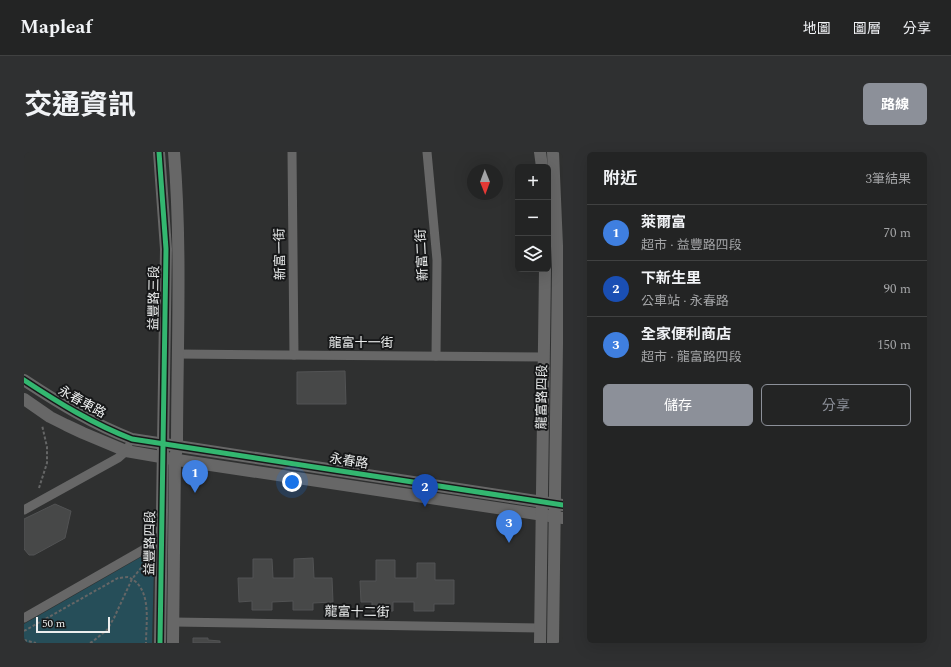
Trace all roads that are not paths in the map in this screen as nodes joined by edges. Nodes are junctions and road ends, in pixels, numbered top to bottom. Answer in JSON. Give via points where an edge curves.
{"nodes":[{"id":1,"x":159,"y":152,"type":"edge"},
{"id":2,"x":174,"y":152,"type":"edge"},
{"id":3,"x":292,"y":152,"type":"edge"},
{"id":4,"x":427,"y":152,"type":"edge"},
{"id":5,"x":540,"y":152,"type":"edge"},
{"id":6,"x":553,"y":152,"type":"edge"},
{"id":7,"x":542,"y":164,"type":"edge"},
{"id":8,"x":545,"y":272,"type":"edge"},
{"id":9,"x":178,"y":354,"type":"junction"},
{"id":10,"x":294,"y":355,"type":"junction"},
{"id":11,"x":436,"y":356,"type":"junction"},
{"id":12,"x":544,"y":357,"type":"junction"},
{"id":13,"x":24,"y":380,"type":"edge"},
{"id":14,"x":24,"y":399,"type":"edge"},
{"id":15,"x":132,"y":439,"type":"junction"},
{"id":16,"x":163,"y":444,"type":"junction"},
{"id":17,"x":176,"y":446,"type":"junction"},
{"id":18,"x":126,"y":451,"type":"junction"},
{"id":19,"x":163,"y":458,"type":"junction"},
{"id":20,"x":175,"y":460,"type":"junction"},
{"id":21,"x":542,"y":508,"type":"junction"},
{"id":22,"x":24,"y":510,"type":"edge"},
{"id":23,"x":559,"y":511,"type":"edge"},
{"id":24,"x":161,"y":546,"type":"junction"},
{"id":25,"x":24,"y":618,"type":"edge"},
{"id":26,"x":173,"y":622,"type":"junction"},
{"id":27,"x":540,"y":628,"type":"junction"},
{"id":28,"x":160,"y":643,"type":"edge"},
{"id":29,"x":173,"y":643,"type":"edge"},
{"id":30,"x":540,"y":643,"type":"edge"},
{"id":31,"x":553,"y":643,"type":"edge"}],
"edges":[{"from":1,"to":16,"type":"street","name":"益豐路三段","via":[[166,249]]},
{"from":2,"to":9,"type":"street","name":"益豐路三段","via":[[179,248]]},
{"from":3,"to":10,"type":"street","name":"新富一街"},
{"from":4,"to":11,"type":"street","name":"新富二街","via":[[437,260]]},
{"from":5,"to":7,"type":"street"},
{"from":6,"to":23,"type":"street","name":"龍富路四段","via":[[558,269]]},
{"from":8,"to":12,"type":"street","name":"龍富路四段"},
{"from":9,"to":10,"type":"street","name":"龍富十一街"},
{"from":9,"to":17,"type":"street","name":"益豐路三段"},
{"from":10,"to":11,"type":"street","name":"龍富十一街"},
{"from":11,"to":12,"type":"street","name":"龍富十一街"},
{"from":12,"to":21,"type":"street","name":"龍富路四段"},
{"from":13,"to":15,"type":"street","name":"永春東路","via":[[61,404]]},
{"from":14,"to":18,"type":"street","name":"永春東路","via":[[50,417]]},
{"from":15,"to":16,"type":"street","name":"永春路"},
{"from":15,"to":18,"type":"street"},
{"from":16,"to":17,"type":"street","name":"永春路"},
{"from":16,"to":19,"type":"street","name":"益豐路四段"},
{"from":17,"to":20,"type":"street","name":"益豐路四段"},
{"from":17,"to":21,"type":"street","name":"永春路","via":[[394,478]]},
{"from":18,"to":19,"type":"street","name":"永春路"},
{"from":18,"to":22,"type":"street","via":[[118,458]]},
{"from":19,"to":20,"type":"street","name":"永春路"},
{"from":19,"to":24,"type":"street","name":"益豐路四段"},
{"from":20,"to":21,"type":"street","name":"永春路"},
{"from":20,"to":26,"type":"street","name":"益豐路四段"},
{"from":21,"to":23,"type":"street","name":"永春路"},
{"from":21,"to":27,"type":"street","name":"龍富路四段"},
{"from":23,"to":31,"type":"street","name":"龍富路四段"},
{"from":24,"to":25,"type":"street","via":[[150,546]]},
{"from":24,"to":28,"type":"street","name":"益豐路四段"},
{"from":26,"to":27,"type":"street","name":"龍富十二街"},
{"from":26,"to":29,"type":"street","name":"益豐路四段"},
{"from":27,"to":30,"type":"street","name":"龍富路四段"}]}
